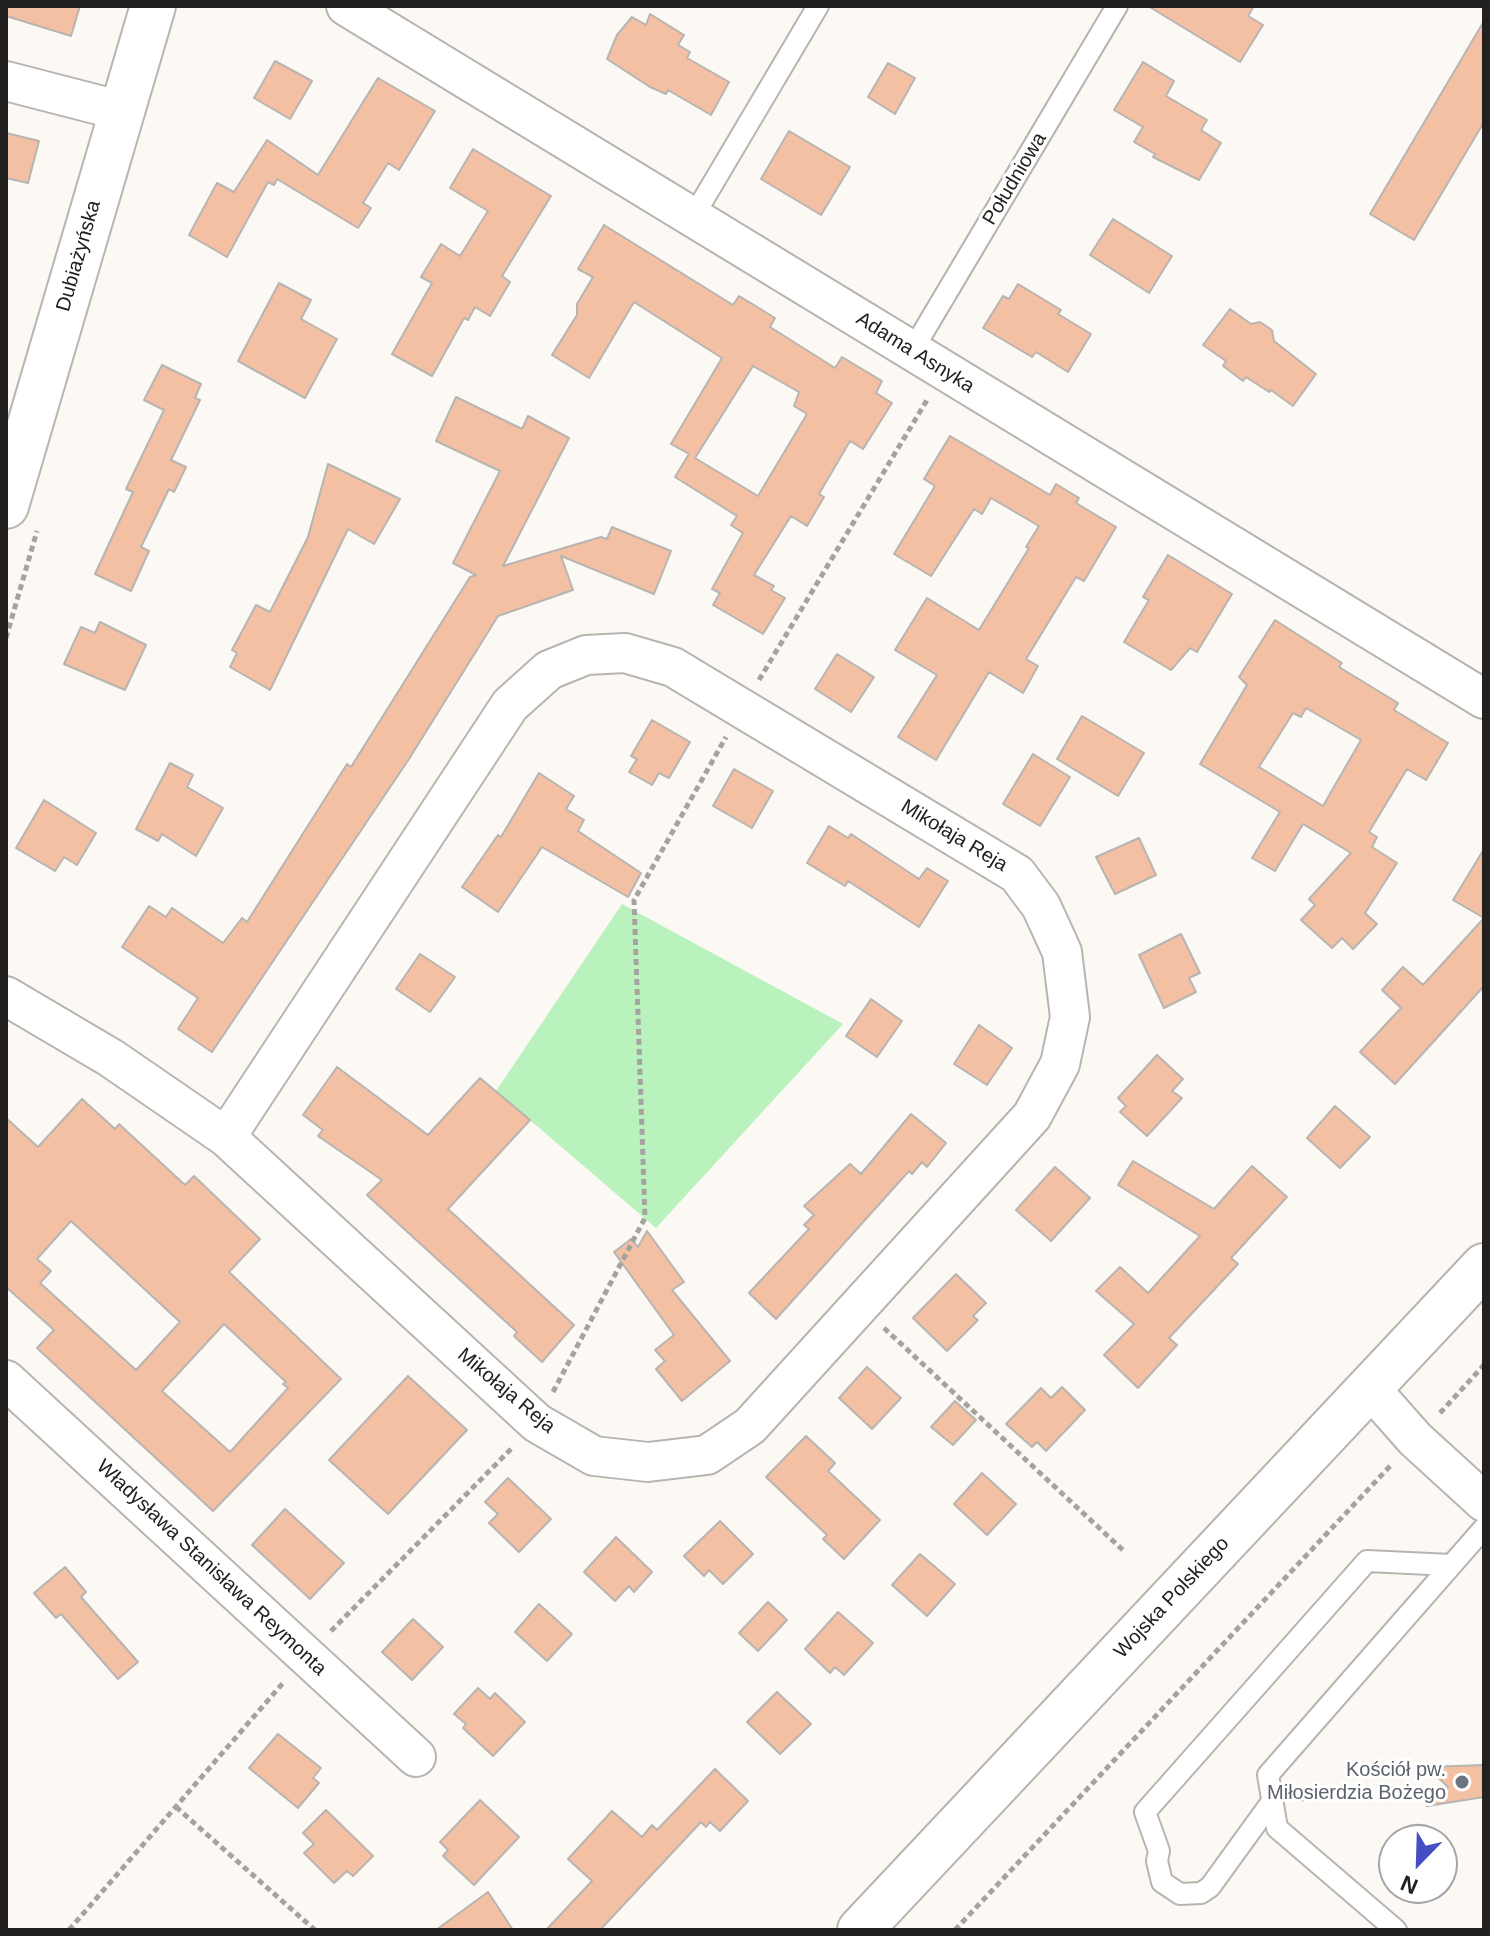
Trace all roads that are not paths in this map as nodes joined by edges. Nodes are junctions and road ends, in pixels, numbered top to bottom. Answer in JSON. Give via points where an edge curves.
{"nodes":[{"id":1,"x":153,"y":6,"type":"edge"},
{"id":2,"x":818,"y":6,"type":"edge"},
{"id":3,"x":1117,"y":6,"type":"edge"},
{"id":4,"x":362,"y":10,"type":"edge"},
{"id":5,"x":6,"y":81,"type":"edge"},
{"id":6,"x":122,"y":111,"type":"junction"},
{"id":7,"x":693,"y":217,"type":"junction"},
{"id":8,"x":912,"y":351,"type":"junction"},
{"id":9,"x":18,"y":425,"type":"edge"},
{"id":10,"x":6,"y":506,"type":"edge"},
{"id":11,"x":1484,"y":699,"type":"edge"},
{"id":12,"x":6,"y":996,"type":"edge"},
{"id":13,"x":226,"y":1137,"type":"junction"},
{"id":14,"x":1484,"y":1266,"type":"edge"},
{"id":15,"x":6,"y":1380,"type":"edge"},
{"id":16,"x":1370,"y":1388,"type":"junction"},
{"id":17,"x":1484,"y":1502,"type":"edge"},
{"id":18,"x":1484,"y":1528,"type":"edge"},
{"id":19,"x":1451,"y":1565,"type":"junction"},
{"id":20,"x":416,"y":1757,"type":"dead end"},
{"id":21,"x":1273,"y":1800,"type":"junction"},
{"id":22,"x":860,"y":1930,"type":"edge"},
{"id":23,"x":1396,"y":1930,"type":"edge"}],
"edges":[{"from":1,"to":6,"type":"main road","name":"Dubiażyńska"},
{"from":2,"to":7,"type":"lane"},
{"from":3,"to":8,"type":"lane","name":"Południowa"},
{"from":4,"to":7,"type":"street","name":"Adama Asnyka"},
{"from":5,"to":6,"type":"street"},
{"from":6,"to":9,"type":"main road","name":"Dubiażyńska"},
{"from":7,"to":8,"type":"street","name":"Adama Asnyka"},
{"from":8,"to":11,"type":"street","name":"Adama Asnyka"},
{"from":9,"to":10,"type":"main road","name":"Dubiażyńska"},
{"from":12,"to":13,"type":"street","name":"Mikołaja Reja","via":[[111,1058]]},
{"from":13,"to":13,"type":"street","name":"Mikołaja Reja","via":[[537,1423],[594,1456],[648,1462],[707,1455],[750,1426],[1032,1116],[1060,1064],[1070,1017],[1062,952],[1041,906],[1017,874],[673,667],[625,653],[586,655],[549,670],[510,705]]},
{"from":14,"to":16,"type":"main road","name":"Wojska Polskiego"},
{"from":15,"to":20,"type":"street","name":"Władysława Stanisława Reymonta"},
{"from":16,"to":17,"type":"street","via":[[1415,1439]]},
{"from":16,"to":22,"type":"main road","name":"Wojska Polskiego"},
{"from":18,"to":19,"type":"lane"},
{"from":19,"to":21,"type":"lane","via":[[1268,1775]]},
{"from":19,"to":21,"type":"lane","via":[[1367,1561],[1145,1812],[1159,1851],[1162,1882],[1180,1894],[1210,1887]]},
{"from":21,"to":23,"type":"lane","via":[[1277,1828]]}]}
